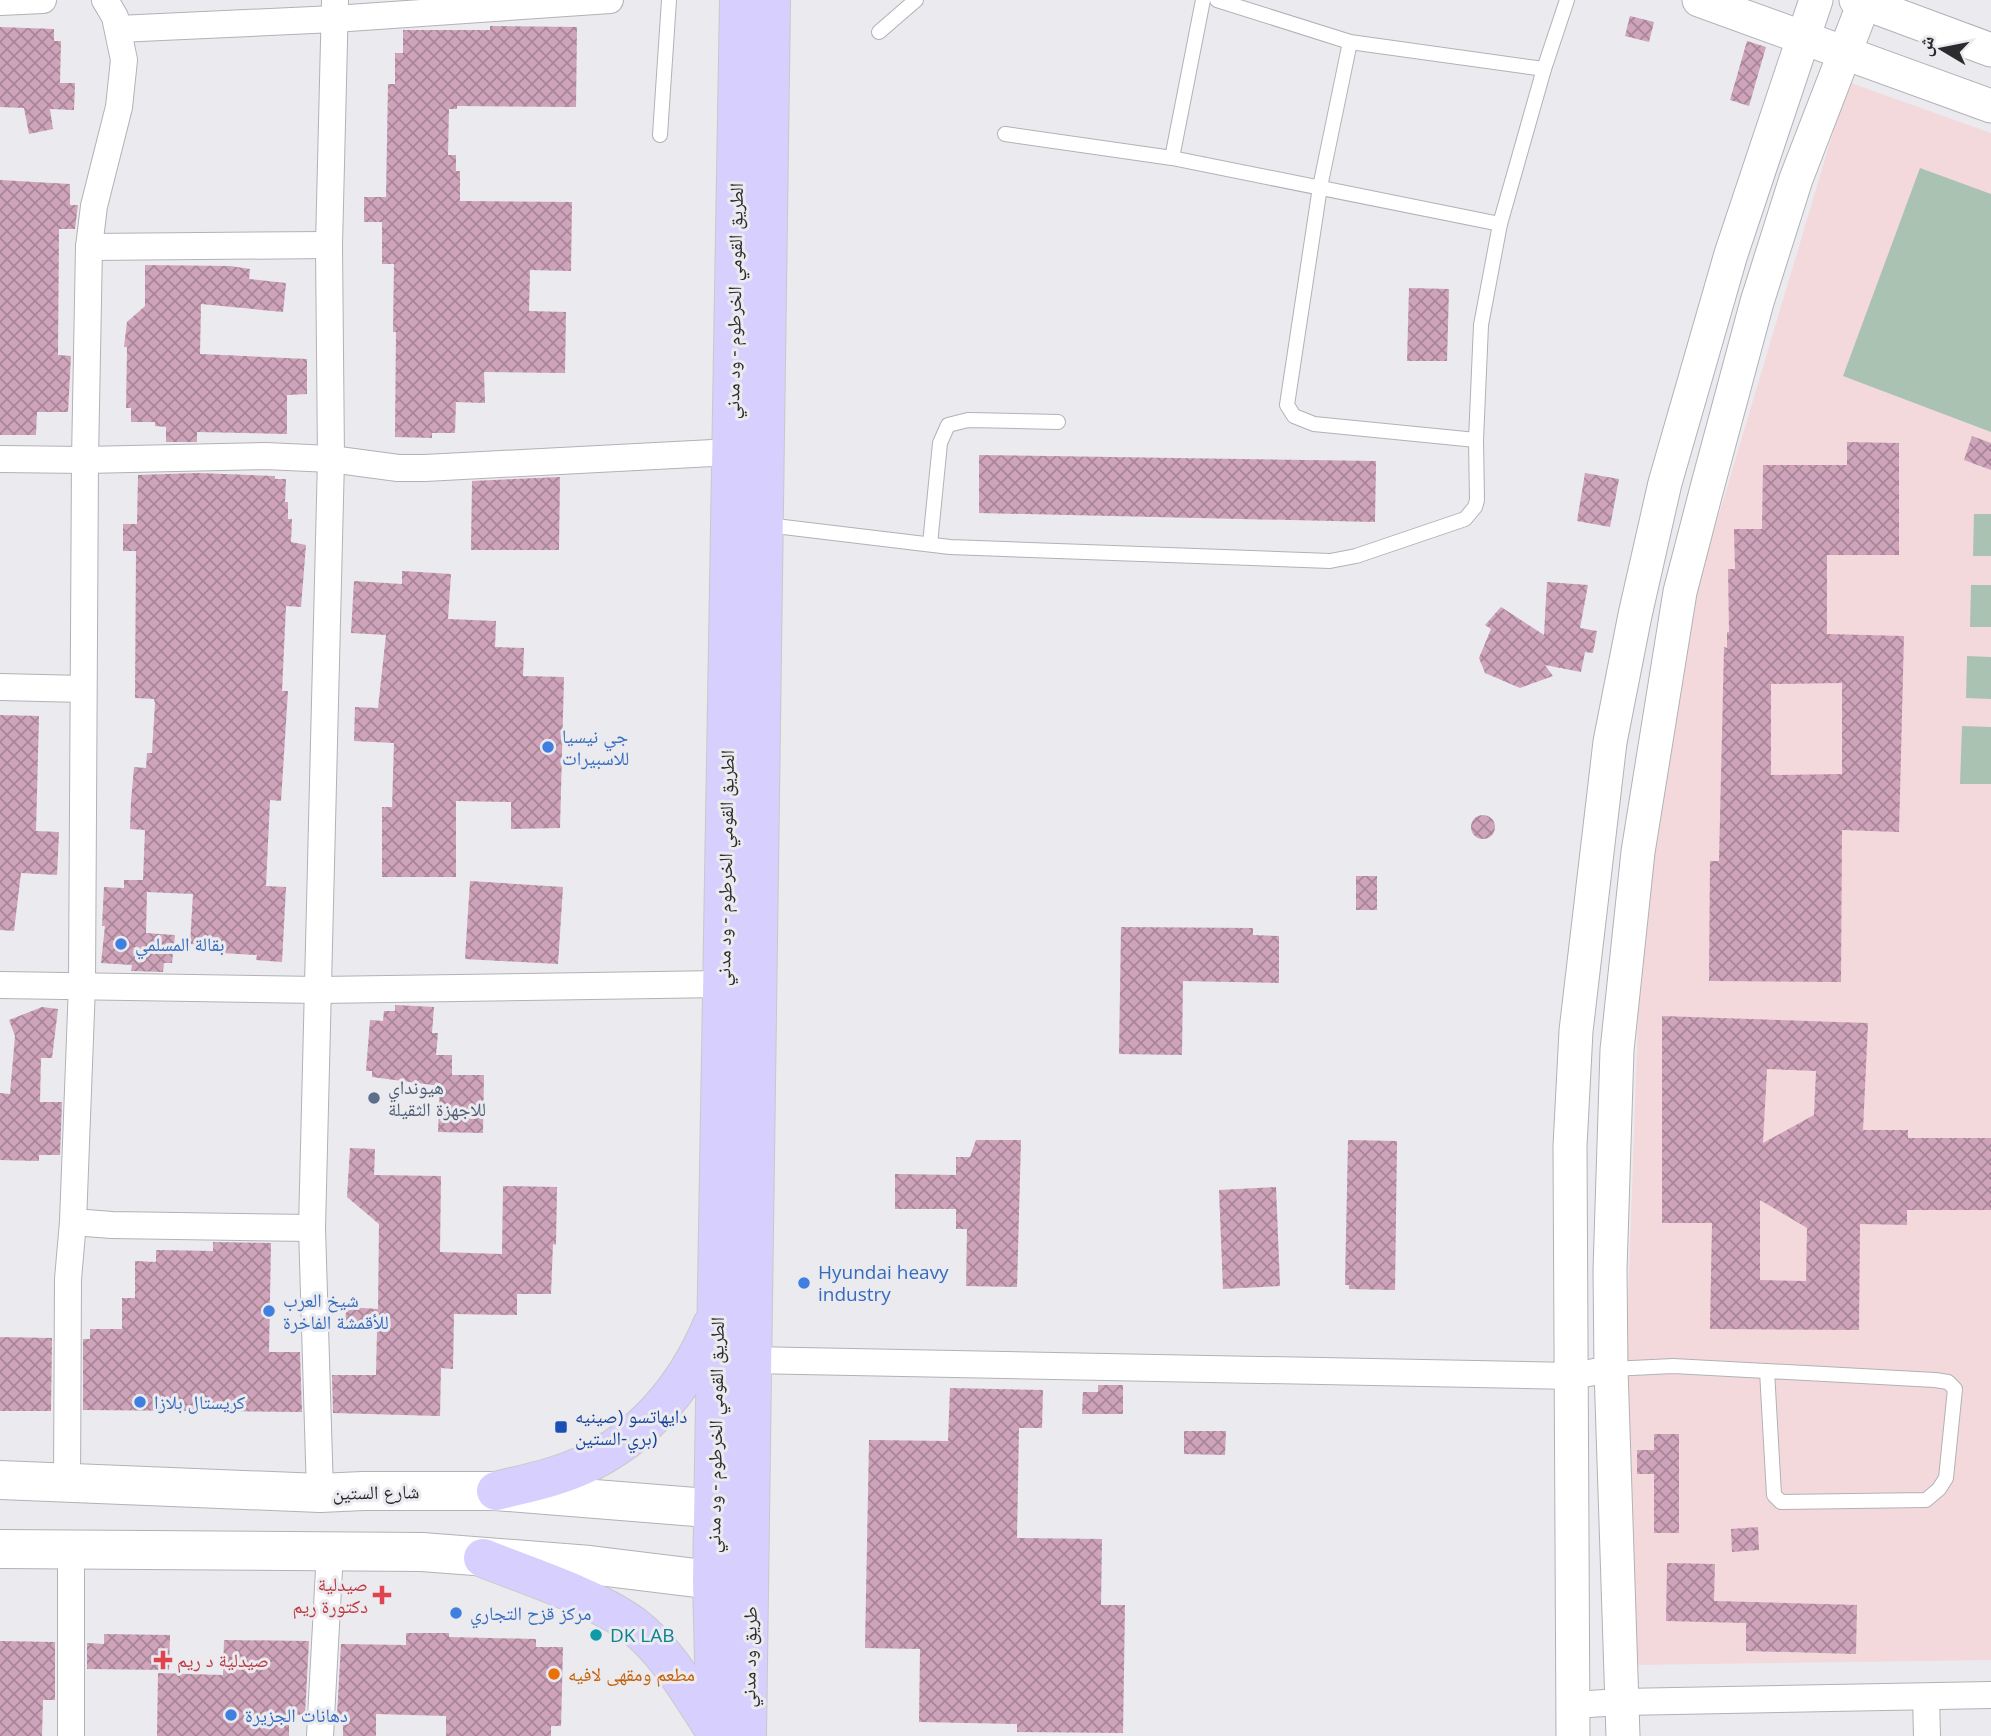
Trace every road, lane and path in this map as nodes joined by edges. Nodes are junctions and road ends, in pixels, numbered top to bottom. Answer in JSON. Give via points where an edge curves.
{"nodes":[{"id":1,"x":43,"y":0,"type":"edge"},
{"id":2,"x":105,"y":0,"type":"edge"},
{"id":3,"x":610,"y":0,"type":"edge"},
{"id":4,"x":669,"y":0,"type":"edge"},
{"id":5,"x":739,"y":0,"type":"edge"},
{"id":6,"x":771,"y":0,"type":"edge"},
{"id":7,"x":916,"y":0,"type":"edge"},
{"id":8,"x":1202,"y":0,"type":"edge"},
{"id":9,"x":1217,"y":0,"type":"edge"},
{"id":10,"x":1567,"y":0,"type":"edge"},
{"id":11,"x":1699,"y":0,"type":"edge"},
{"id":12,"x":1816,"y":0,"type":"edge"},
{"id":13,"x":1861,"y":1,"type":"edge"},
{"id":14,"x":0,"y":2,"type":"edge"},
{"id":15,"x":335,"y":9,"type":"edge"},
{"id":16,"x":118,"y":29,"type":"junction"},
{"id":17,"x":879,"y":32,"type":"dead end"},
{"id":18,"x":1803,"y":37,"type":"junction"},
{"id":19,"x":1350,"y":42,"type":"junction"},
{"id":20,"x":1991,"y":50,"type":"edge"},
{"id":21,"x":1844,"y":53,"type":"junction"},
{"id":22,"x":1544,"y":69,"type":"junction"},
{"id":23,"x":1991,"y":106,"type":"edge"},
{"id":24,"x":660,"y":135,"type":"dead end"},
{"id":25,"x":1005,"y":135,"type":"dead end"},
{"id":26,"x":1172,"y":158,"type":"junction"},
{"id":27,"x":1760,"y":163,"type":"junction"},
{"id":28,"x":1796,"y":178,"type":"junction"},
{"id":29,"x":1320,"y":187,"type":"junction"},
{"id":30,"x":1500,"y":224,"type":"junction"},
{"id":31,"x":329,"y":245,"type":"junction"},
{"id":32,"x":89,"y":247,"type":"junction"},
{"id":33,"x":1058,"y":422,"type":"dead end"},
{"id":34,"x":1476,"y":440,"type":"junction"},
{"id":35,"x":732,"y":452,"type":"junction"},
{"id":36,"x":0,"y":459,"type":"edge"},
{"id":37,"x":331,"y":459,"type":"junction"},
{"id":38,"x":85,"y":460,"type":"junction"},
{"id":39,"x":764,"y":524,"type":"junction"},
{"id":40,"x":930,"y":544,"type":"junction"},
{"id":41,"x":0,"y":687,"type":"edge"},
{"id":42,"x":83,"y":689,"type":"junction"},
{"id":43,"x":723,"y":984,"type":"junction"},
{"id":44,"x":0,"y":985,"type":"edge"},
{"id":45,"x":82,"y":985,"type":"junction"},
{"id":46,"x":319,"y":990,"type":"junction"},
{"id":47,"x":73,"y":1222,"type":"junction"},
{"id":48,"x":312,"y":1228,"type":"junction"},
{"id":49,"x":717,"y":1313,"type":"junction"},
{"id":50,"x":752,"y":1360,"type":"junction"},
{"id":51,"x":1611,"y":1369,"type":"junction"},
{"id":52,"x":1767,"y":1371,"type":"junction"},
{"id":53,"x":1572,"y":1376,"type":"junction"},
{"id":54,"x":0,"y":1480,"type":"edge"},
{"id":55,"x":67,"y":1482,"type":"junction"},
{"id":56,"x":363,"y":1491,"type":"junction"},
{"id":57,"x":421,"y":1491,"type":"junction"},
{"id":58,"x":496,"y":1491,"type":"junction"},
{"id":59,"x":320,"y":1493,"type":"junction"},
{"id":60,"x":713,"y":1511,"type":"junction"},
{"id":61,"x":751,"y":1511,"type":"junction"},
{"id":62,"x":0,"y":1549,"type":"edge"},
{"id":63,"x":71,"y":1551,"type":"junction"},
{"id":64,"x":346,"y":1551,"type":"junction"},
{"id":65,"x":422,"y":1552,"type":"junction"},
{"id":66,"x":483,"y":1558,"type":"junction"},
{"id":67,"x":712,"y":1581,"type":"junction"},
{"id":68,"x":750,"y":1584,"type":"junction"},
{"id":69,"x":1991,"y":1695,"type":"edge"},
{"id":70,"x":1926,"y":1696,"type":"junction"},
{"id":71,"x":1622,"y":1702,"type":"junction"},
{"id":72,"x":1572,"y":1721,"type":"edge"},
{"id":73,"x":732,"y":1734,"type":"edge"},
{"id":74,"x":71,"y":1736,"type":"edge"},
{"id":75,"x":320,"y":1736,"type":"edge"},
{"id":76,"x":1623,"y":1736,"type":"edge"},
{"id":77,"x":1927,"y":1736,"type":"edge"}],
"edges":[{"from":1,"to":14,"type":"street"},
{"from":2,"to":16,"type":"street"},
{"from":3,"to":15,"type":"street"},
{"from":4,"to":24,"type":"lane"},
{"from":5,"to":35,"type":"highway","name":"الطريق القومي الخرطوم - ود مدني"},
{"from":6,"to":39,"type":"highway","name":"الطريق القومي الخرطوم - ود مدني"},
{"from":7,"to":17,"type":"lane"},
{"from":8,"to":26,"type":"lane"},
{"from":9,"to":19,"type":"lane"},
{"from":10,"to":22,"type":"lane"},
{"from":11,"to":18,"type":"street"},
{"from":12,"to":18,"type":"street"},
{"from":13,"to":20,"type":"street"},
{"from":13,"to":21,"type":"street"},
{"from":15,"to":16,"type":"street"},
{"from":15,"to":31,"type":"street"},
{"from":16,"to":32,"type":"street","via":[[124,60],[119,107],[94,206]]},
{"from":18,"to":21,"type":"street"},
{"from":18,"to":27,"type":"street"},
{"from":19,"to":22,"type":"lane"},
{"from":19,"to":29,"type":"lane"},
{"from":21,"to":23,"type":"street"},
{"from":21,"to":28,"type":"street"},
{"from":22,"to":30,"type":"lane"},
{"from":25,"to":26,"type":"lane"},
{"from":26,"to":29,"type":"lane"},
{"from":27,"to":28,"type":"street"},
{"from":27,"to":53,"type":"street","via":[[1665,483],[1610,742],[1576,1031],[1570,1146]]},
{"from":28,"to":51,"type":"street","via":[[1757,302],[1680,592],[1640,838],[1617,1050]]},
{"from":29,"to":30,"type":"lane"},
{"from":29,"to":34,"type":"lane","via":[[1287,405],[1294,416],[1314,424]]},
{"from":30,"to":34,"type":"lane","via":[[1481,325]]},
{"from":31,"to":32,"type":"street"},
{"from":31,"to":37,"type":"street"},
{"from":32,"to":38,"type":"street"},
{"from":33,"to":40,"type":"lane","via":[[948,425],[940,443]]},
{"from":34,"to":40,"type":"lane","via":[[1477,500],[1465,519],[1345,559]]},
{"from":35,"to":37,"type":"street","via":[[425,468]]},
{"from":35,"to":43,"type":"highway","name":"الطريق القومي الخرطوم - ود مدني"},
{"from":36,"to":38,"type":"street"},
{"from":37,"to":38,"type":"street"},
{"from":37,"to":46,"type":"street"},
{"from":38,"to":42,"type":"street"},
{"from":39,"to":40,"type":"lane"},
{"from":39,"to":50,"type":"highway","name":"الطريق القومي الخرطوم - ود مدني"},
{"from":41,"to":42,"type":"street"},
{"from":42,"to":45,"type":"street"},
{"from":43,"to":46,"type":"street"},
{"from":43,"to":49,"type":"highway","name":"الطريق القومي الخرطوم - ود مدني"},
{"from":44,"to":45,"type":"street"},
{"from":45,"to":46,"type":"street"},
{"from":45,"to":47,"type":"street"},
{"from":46,"to":48,"type":"street"},
{"from":47,"to":48,"type":"street"},
{"from":47,"to":55,"type":"street","via":[[68,1279]]},
{"from":48,"to":59,"type":"street"},
{"from":49,"to":58,"type":"highway","via":[[686,1377],[659,1412],[628,1438],[569,1471]]},
{"from":49,"to":60,"type":"highway","name":"الطريق القومي الخرطوم - ود مدني"},
{"from":50,"to":53,"type":"street"},
{"from":50,"to":61,"type":"highway","name":"الطريق القومي الخرطوم - ود مدني"},
{"from":51,"to":52,"type":"lane","via":[[1673,1366]]},
{"from":51,"to":53,"type":"street"},
{"from":51,"to":71,"type":"street"},
{"from":52,"to":52,"type":"lane","via":[[1774,1495],[1780,1502],[1926,1500],[1939,1489],[1946,1478],[1955,1389],[1948,1382]]},
{"from":53,"to":72,"type":"street"},
{"from":54,"to":55,"type":"main road","name":"شارع الستين"},
{"from":55,"to":59,"type":"main road","name":"شارع الستين"},
{"from":56,"to":57,"type":"main road","name":"شارع الستين"},
{"from":56,"to":59,"type":"main road","name":"شارع الستين"},
{"from":56,"to":64,"type":"main road"},
{"from":57,"to":58,"type":"main road","name":"شارع الستين"},
{"from":57,"to":65,"type":"main road"},
{"from":58,"to":60,"type":"main road","name":"شارع الستين"},
{"from":60,"to":61,"type":"main road","name":"شارع الستين"},
{"from":60,"to":67,"type":"highway","name":"الطريق القومي الخرطوم - ود مدني"},
{"from":61,"to":68,"type":"highway","name":"الطريق القومي الخرطوم - ود مدني"},
{"from":62,"to":63,"type":"main road"},
{"from":63,"to":64,"type":"main road"},
{"from":63,"to":74,"type":"street"},
{"from":64,"to":65,"type":"main road"},
{"from":64,"to":75,"type":"street"},
{"from":65,"to":66,"type":"main road"},
{"from":66,"to":67,"type":"main road","via":[[590,1565]]},
{"from":66,"to":73,"type":"highway","via":[[593,1603],[634,1626]]},
{"from":67,"to":68,"type":"main road"},
{"from":67,"to":73,"type":"highway","name":"الطريق القومي الخرطوم - ود مدني"},
{"from":68,"to":73,"type":"highway","name":"طريق ود مدني"},
{"from":69,"to":70,"type":"street"},
{"from":70,"to":71,"type":"street"},
{"from":70,"to":77,"type":"street"},
{"from":71,"to":72,"type":"street"},
{"from":71,"to":76,"type":"street"}]}
